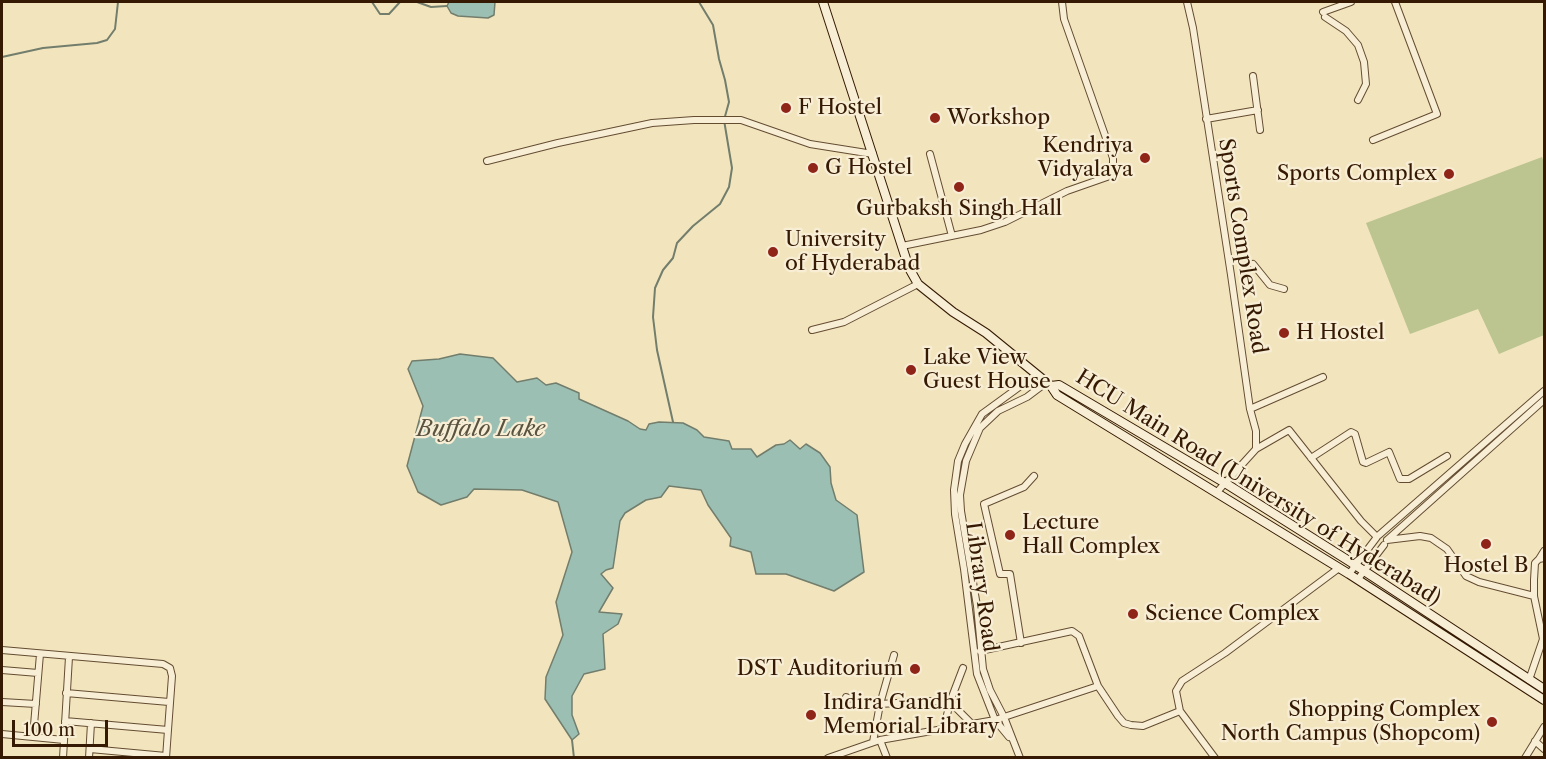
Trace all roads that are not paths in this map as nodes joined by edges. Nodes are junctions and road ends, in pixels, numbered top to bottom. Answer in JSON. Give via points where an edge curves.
{"nodes":[{"id":1,"x":823,"y":2,"type":"edge"},
{"id":2,"x":1062,"y":2,"type":"edge"},
{"id":3,"x":1187,"y":2,"type":"edge"},
{"id":4,"x":1351,"y":2,"type":"edge"},
{"id":5,"x":1395,"y":2,"type":"edge"},
{"id":6,"x":1253,"y":76,"type":"dead end"},
{"id":7,"x":1358,"y":100,"type":"dead end"},
{"id":8,"x":1258,"y":110,"type":"junction"},
{"id":9,"x":1206,"y":119,"type":"junction"},
{"id":10,"x":1260,"y":130,"type":"dead end"},
{"id":11,"x":1373,"y":140,"type":"dead end"},
{"id":12,"x":873,"y":154,"type":"junction"},
{"id":13,"x":930,"y":154,"type":"dead end"},
{"id":14,"x":487,"y":161,"type":"dead end"},
{"id":15,"x":952,"y":236,"type":"junction"},
{"id":16,"x":902,"y":246,"type":"junction"},
{"id":17,"x":1252,"y":264,"type":"dead end"},
{"id":18,"x":918,"y":284,"type":"junction"},
{"id":19,"x":1284,"y":289,"type":"dead end"},
{"id":20,"x":812,"y":330,"type":"dead end"},
{"id":21,"x":1037,"y":374,"type":"junction"},
{"id":22,"x":1323,"y":377,"type":"dead end"},
{"id":23,"x":1049,"y":384,"type":"junction"},
{"id":24,"x":1545,"y":391,"type":"edge"},
{"id":25,"x":1545,"y":400,"type":"edge"},
{"id":26,"x":1250,"y":409,"type":"junction"},
{"id":27,"x":1529,"y":410,"type":"junction"},
{"id":28,"x":1256,"y":449,"type":"junction"},
{"id":29,"x":1447,"y":456,"type":"dead end"},
{"id":30,"x":1311,"y":458,"type":"junction"},
{"id":31,"x":1034,"y":476,"type":"dead end"},
{"id":32,"x":1225,"y":483,"type":"junction"},
{"id":33,"x":1217,"y":492,"type":"junction"},
{"id":34,"x":1378,"y":536,"type":"junction"},
{"id":35,"x":1385,"y":542,"type":"junction"},
{"id":36,"x":1545,"y":551,"type":"edge"},
{"id":37,"x":1542,"y":558,"type":"edge"},
{"id":38,"x":1355,"y":565,"type":"junction"},
{"id":39,"x":1340,"y":568,"type":"junction"},
{"id":40,"x":1363,"y":570,"type":"junction"},
{"id":41,"x":1349,"y":574,"type":"junction"},
{"id":42,"x":1358,"y":579,"type":"junction"},
{"id":43,"x":1534,"y":596,"type":"junction"},
{"id":44,"x":1021,"y":643,"type":"junction"},
{"id":45,"x":2,"y":650,"type":"edge"},
{"id":46,"x":981,"y":651,"type":"junction"},
{"id":47,"x":973,"y":652,"type":"junction"},
{"id":48,"x":40,"y":654,"type":"junction"},
{"id":49,"x":894,"y":655,"type":"dead end"},
{"id":50,"x":69,"y":657,"type":"junction"},
{"id":51,"x":963,"y":668,"type":"dead end"},
{"id":52,"x":2,"y":670,"type":"edge"},
{"id":53,"x":38,"y":673,"type":"junction"},
{"id":54,"x":1529,"y":680,"type":"junction"},
{"id":55,"x":1098,"y":686,"type":"junction"},
{"id":56,"x":1545,"y":690,"type":"edge"},
{"id":57,"x":66,"y":693,"type":"junction"},
{"id":58,"x":846,"y":697,"type":"dead end"},
{"id":59,"x":1545,"y":700,"type":"edge"},
{"id":60,"x":2,"y":702,"type":"edge"},
{"id":61,"x":170,"y":702,"type":"junction"},
{"id":62,"x":950,"y":702,"type":"junction"},
{"id":63,"x":36,"y":704,"type":"junction"},
{"id":64,"x":880,"y":706,"type":"junction"},
{"id":65,"x":1180,"y":711,"type":"junction"},
{"id":66,"x":1004,"y":717,"type":"junction"},
{"id":67,"x":994,"y":720,"type":"junction"},
{"id":68,"x":65,"y":721,"type":"junction"},
{"id":69,"x":91,"y":723,"type":"junction"},
{"id":70,"x":972,"y":724,"type":"junction"},
{"id":71,"x":1545,"y":727,"type":"edge"},
{"id":72,"x":944,"y":728,"type":"junction"},
{"id":73,"x":168,"y":730,"type":"junction"},
{"id":74,"x":2,"y":734,"type":"edge"},
{"id":75,"x":33,"y":737,"type":"junction"},
{"id":76,"x":64,"y":740,"type":"junction"},
{"id":77,"x":876,"y":741,"type":"junction"},
{"id":78,"x":1013,"y":741,"type":"junction"},
{"id":79,"x":1535,"y":741,"type":"junction"},
{"id":80,"x":90,"y":749,"type":"junction"},
{"id":81,"x":1545,"y":749,"type":"edge"},
{"id":82,"x":166,"y":757,"type":"edge"},
{"id":83,"x":63,"y":758,"type":"edge"},
{"id":84,"x":89,"y":758,"type":"edge"},
{"id":85,"x":828,"y":758,"type":"edge"},
{"id":86,"x":887,"y":758,"type":"edge"},
{"id":87,"x":1020,"y":758,"type":"edge"},
{"id":88,"x":1215,"y":758,"type":"edge"},
{"id":89,"x":1525,"y":758,"type":"edge"}],
"edges":[{"from":1,"to":12,"type":"street","name":"HCU Main Road (University of Hyderabad)"},
{"from":2,"to":15,"type":"street","via":[[1113,168],[1107,177],[1005,222]]},
{"from":3,"to":9,"type":"street","name":"Sports Complex Road"},
{"from":4,"to":7,"type":"street","via":[[1324,14],[1358,45],[1366,84]]},
{"from":5,"to":11,"type":"street","via":[[1437,114]]},
{"from":6,"to":8,"type":"street"},
{"from":8,"to":9,"type":"street"},
{"from":8,"to":10,"type":"street"},
{"from":9,"to":26,"type":"street","name":"Sports Complex Road"},
{"from":12,"to":14,"type":"street","via":[[810,144],[741,120],[694,120],[652,123]]},
{"from":12,"to":16,"type":"street","name":"HCU Main Road (University of Hyderabad)"},
{"from":13,"to":15,"type":"street"},
{"from":15,"to":16,"type":"street"},
{"from":16,"to":18,"type":"street","name":"HCU Main Road (University of Hyderabad)"},
{"from":17,"to":19,"type":"street","via":[[1270,285]]},
{"from":18,"to":20,"type":"street","via":[[844,322]]},
{"from":18,"to":21,"type":"street","name":"HCU Main Road (University of Hyderabad)"},
{"from":21,"to":23,"type":"street","name":"HCU Main Road (University of Hyderabad)"},
{"from":21,"to":47,"type":"street","name":"Library Road","via":[[982,414],[958,461],[955,514]]},
{"from":22,"to":26,"type":"street"},
{"from":23,"to":32,"type":"street","name":"HCU Main Road (University of Hyderabad)","via":[[1059,385]]},
{"from":23,"to":33,"type":"street","name":"HCU Main Road (University of Hyderabad)","via":[[1057,395]]},
{"from":23,"to":46,"type":"street","via":[[986,421],[966,461],[961,511],[974,579]]},
{"from":24,"to":27,"type":"street"},
{"from":25,"to":27,"type":"street"},
{"from":26,"to":28,"type":"street","name":"Sports Complex Road"},
{"from":27,"to":34,"type":"street"},
{"from":27,"to":35,"type":"street"},
{"from":28,"to":30,"type":"street","via":[[1288,430]]},
{"from":28,"to":32,"type":"street"},
{"from":29,"to":30,"type":"street","via":[[1403,480],[1389,452],[1363,462],[1351,432]]},
{"from":30,"to":34,"type":"street","via":[[1360,521]]},
{"from":31,"to":44,"type":"street","via":[[1024,487],[984,504],[1000,574],[1010,574]]},
{"from":32,"to":33,"type":"street"},
{"from":32,"to":38,"type":"street","name":"HCU Main Road (University of Hyderabad)"},
{"from":33,"to":39,"type":"street","name":"HCU Main Road (University of Hyderabad)"},
{"from":34,"to":35,"type":"street","via":[[1385,535]]},
{"from":34,"to":38,"type":"street"},
{"from":35,"to":40,"type":"street"},
{"from":35,"to":43,"type":"street","via":[[1431,538],[1447,549],[1466,576]]},
{"from":36,"to":37,"type":"street"},
{"from":37,"to":43,"type":"street","via":[[1535,563]]},
{"from":38,"to":40,"type":"street","name":"HCU Main Road (University of Hyderabad)"},
{"from":38,"to":41,"type":"street"},
{"from":39,"to":41,"type":"street","name":"HCU Main Road (University of Hyderabad)"},
{"from":39,"to":65,"type":"street","via":[[1182,681],[1176,691]]},
{"from":40,"to":42,"type":"street"},
{"from":40,"to":54,"type":"street","name":"HCU Main Road (University of Hyderabad)"},
{"from":41,"to":42,"type":"street","name":"HCU Main Road (University of Hyderabad)"},
{"from":42,"to":59,"type":"street","name":"HCU Main Road (University of Hyderabad)"},
{"from":43,"to":54,"type":"street","via":[[1542,639]]},
{"from":44,"to":46,"type":"street"},
{"from":44,"to":55,"type":"street","via":[[1072,631],[1079,636]]},
{"from":45,"to":48,"type":"street"},
{"from":46,"to":47,"type":"street"},
{"from":46,"to":66,"type":"street","via":[[986,680]]},
{"from":47,"to":67,"type":"street","name":"Library Road"},
{"from":48,"to":50,"type":"street"},
{"from":48,"to":53,"type":"street"},
{"from":49,"to":64,"type":"street"},
{"from":50,"to":57,"type":"street"},
{"from":50,"to":61,"type":"street","via":[[163,664],[171,668]]},
{"from":51,"to":62,"type":"street"},
{"from":52,"to":53,"type":"street"},
{"from":53,"to":63,"type":"street"},
{"from":54,"to":56,"type":"street","name":"HCU Main Road (University of Hyderabad)"},
{"from":55,"to":65,"type":"street","via":[[1124,723],[1143,726]]},
{"from":55,"to":66,"type":"street"},
{"from":57,"to":61,"type":"street"},
{"from":57,"to":68,"type":"street"},
{"from":58,"to":64,"type":"street"},
{"from":60,"to":63,"type":"street"},
{"from":61,"to":73,"type":"street"},
{"from":62,"to":64,"type":"street"},
{"from":62,"to":70,"type":"street"},
{"from":62,"to":72,"type":"street"},
{"from":63,"to":75,"type":"street"},
{"from":64,"to":77,"type":"street"},
{"from":65,"to":88,"type":"street"},
{"from":66,"to":67,"type":"street"},
{"from":66,"to":78,"type":"street"},
{"from":67,"to":70,"type":"street"},
{"from":67,"to":78,"type":"street"},
{"from":68,"to":69,"type":"street"},
{"from":68,"to":76,"type":"street"},
{"from":69,"to":73,"type":"street"},
{"from":69,"to":80,"type":"street"},
{"from":70,"to":72,"type":"street"},
{"from":71,"to":79,"type":"street"},
{"from":72,"to":77,"type":"street"},
{"from":73,"to":82,"type":"street"},
{"from":74,"to":75,"type":"street"},
{"from":75,"to":76,"type":"street"},
{"from":76,"to":83,"type":"street"},
{"from":77,"to":85,"type":"street"},
{"from":77,"to":86,"type":"street"},
{"from":78,"to":87,"type":"street"},
{"from":79,"to":81,"type":"street"},
{"from":79,"to":89,"type":"street"},
{"from":80,"to":82,"type":"street"},
{"from":80,"to":84,"type":"street"}]}
